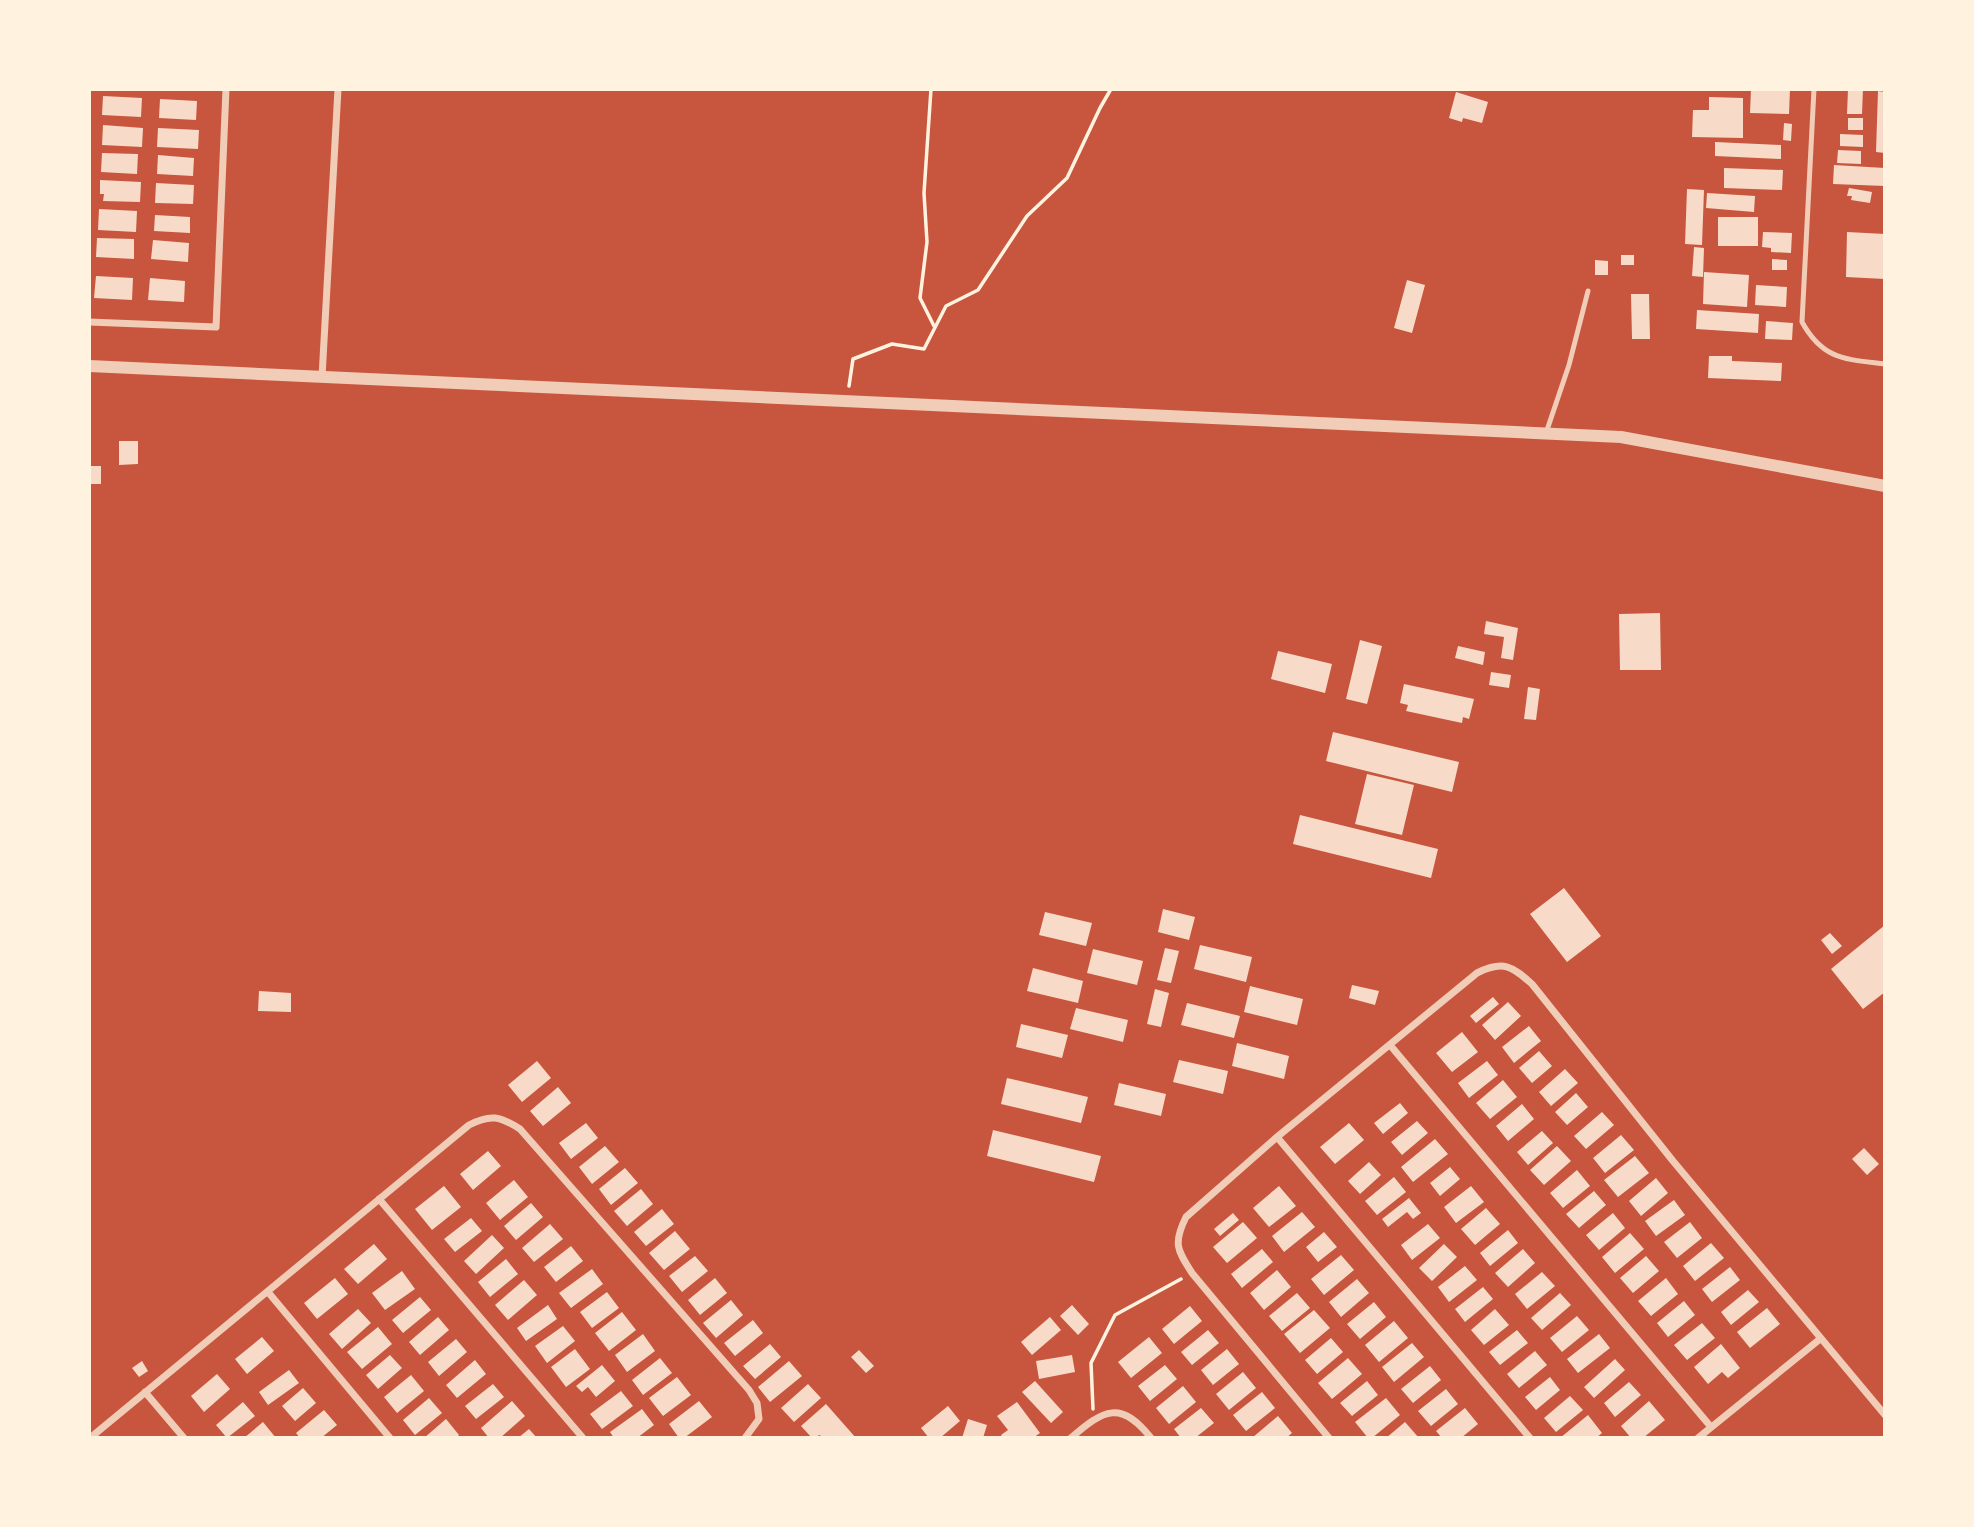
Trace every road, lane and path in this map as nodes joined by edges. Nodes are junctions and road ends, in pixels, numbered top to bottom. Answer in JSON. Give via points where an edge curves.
{"nodes":[{"id":1,"x":226,"y":89,"type":"edge"},
{"id":2,"x":338,"y":89,"type":"edge"},
{"id":3,"x":931,"y":89,"type":"edge"},
{"id":4,"x":1111,"y":89,"type":"edge"},
{"id":5,"x":1814,"y":89,"type":"edge"},
{"id":6,"x":1588,"y":291,"type":"dead end"},
{"id":7,"x":89,"y":322,"type":"edge"},
{"id":8,"x":934,"y":326,"type":"junction"},
{"id":9,"x":1885,"y":363,"type":"edge"},
{"id":10,"x":89,"y":366,"type":"edge"},
{"id":11,"x":323,"y":377,"type":"junction"},
{"id":12,"x":847,"y":400,"type":"junction"},
{"id":13,"x":1546,"y":433,"type":"junction"},
{"id":14,"x":1885,"y":486,"type":"edge"},
{"id":15,"x":1390,"y":1045,"type":"junction"},
{"id":16,"x":1278,"y":1137,"type":"junction"},
{"id":17,"x":379,"y":1199,"type":"junction"},
{"id":18,"x":1192,"y":1273,"type":"junction"},
{"id":19,"x":268,"y":1292,"type":"junction"},
{"id":20,"x":1820,"y":1339,"type":"junction"},
{"id":21,"x":145,"y":1392,"type":"junction"},
{"id":22,"x":1885,"y":1415,"type":"edge"},
{"id":23,"x":1093,"y":1418,"type":"junction"},
{"id":24,"x":1711,"y":1427,"type":"junction"},
{"id":25,"x":90,"y":1438,"type":"edge"},
{"id":26,"x":184,"y":1438,"type":"edge"},
{"id":27,"x":390,"y":1438,"type":"edge"},
{"id":28,"x":583,"y":1438,"type":"edge"},
{"id":29,"x":745,"y":1438,"type":"edge"},
{"id":30,"x":1071,"y":1438,"type":"edge"},
{"id":31,"x":1151,"y":1438,"type":"edge"},
{"id":32,"x":1329,"y":1438,"type":"edge"},
{"id":33,"x":1530,"y":1438,"type":"edge"},
{"id":34,"x":1698,"y":1438,"type":"edge"}],
"edges":[{"from":1,"to":7,"type":"street","via":[[216,327]]},
{"from":2,"to":11,"type":"street"},
{"from":3,"to":8,"type":"path","via":[[924,193],[927,242],[920,298]]},
{"from":4,"to":8,"type":"path","via":[[1068,178],[1027,216],[978,290],[946,306]]},
{"from":5,"to":9,"type":"lane","via":[[1802,321],[1812,340],[1829,352]]},
{"from":6,"to":13,"type":"lane"},
{"from":8,"to":12,"type":"path","via":[[924,349],[892,344],[853,359]]},
{"from":10,"to":11,"type":"street"},
{"from":11,"to":12,"type":"street"},
{"from":12,"to":13,"type":"street"},
{"from":13,"to":14,"type":"street","via":[[1621,437]]},
{"from":15,"to":16,"type":"street"},
{"from":15,"to":20,"type":"street","via":[[1477,973],[1490,966],[1515,968]]},
{"from":15,"to":24,"type":"street"},
{"from":16,"to":18,"type":"street","via":[[1186,1217],[1178,1251]]},
{"from":16,"to":33,"type":"street"},
{"from":17,"to":19,"type":"street"},
{"from":17,"to":28,"type":"street"},
{"from":17,"to":29,"type":"street","via":[[469,1125],[483,1117],[505,1119],[520,1129],[749,1390],[759,1419]]},
{"from":18,"to":23,"type":"path","via":[[1115,1315],[1091,1363]]},
{"from":18,"to":32,"type":"street"},
{"from":19,"to":21,"type":"street"},
{"from":19,"to":27,"type":"street"},
{"from":20,"to":22,"type":"street"},
{"from":20,"to":24,"type":"street"},
{"from":21,"to":25,"type":"street"},
{"from":21,"to":26,"type":"street"},
{"from":23,"to":30,"type":"street"},
{"from":23,"to":31,"type":"street","via":[[1108,1412],[1124,1414],[1140,1423]]},
{"from":24,"to":34,"type":"street"}]}
